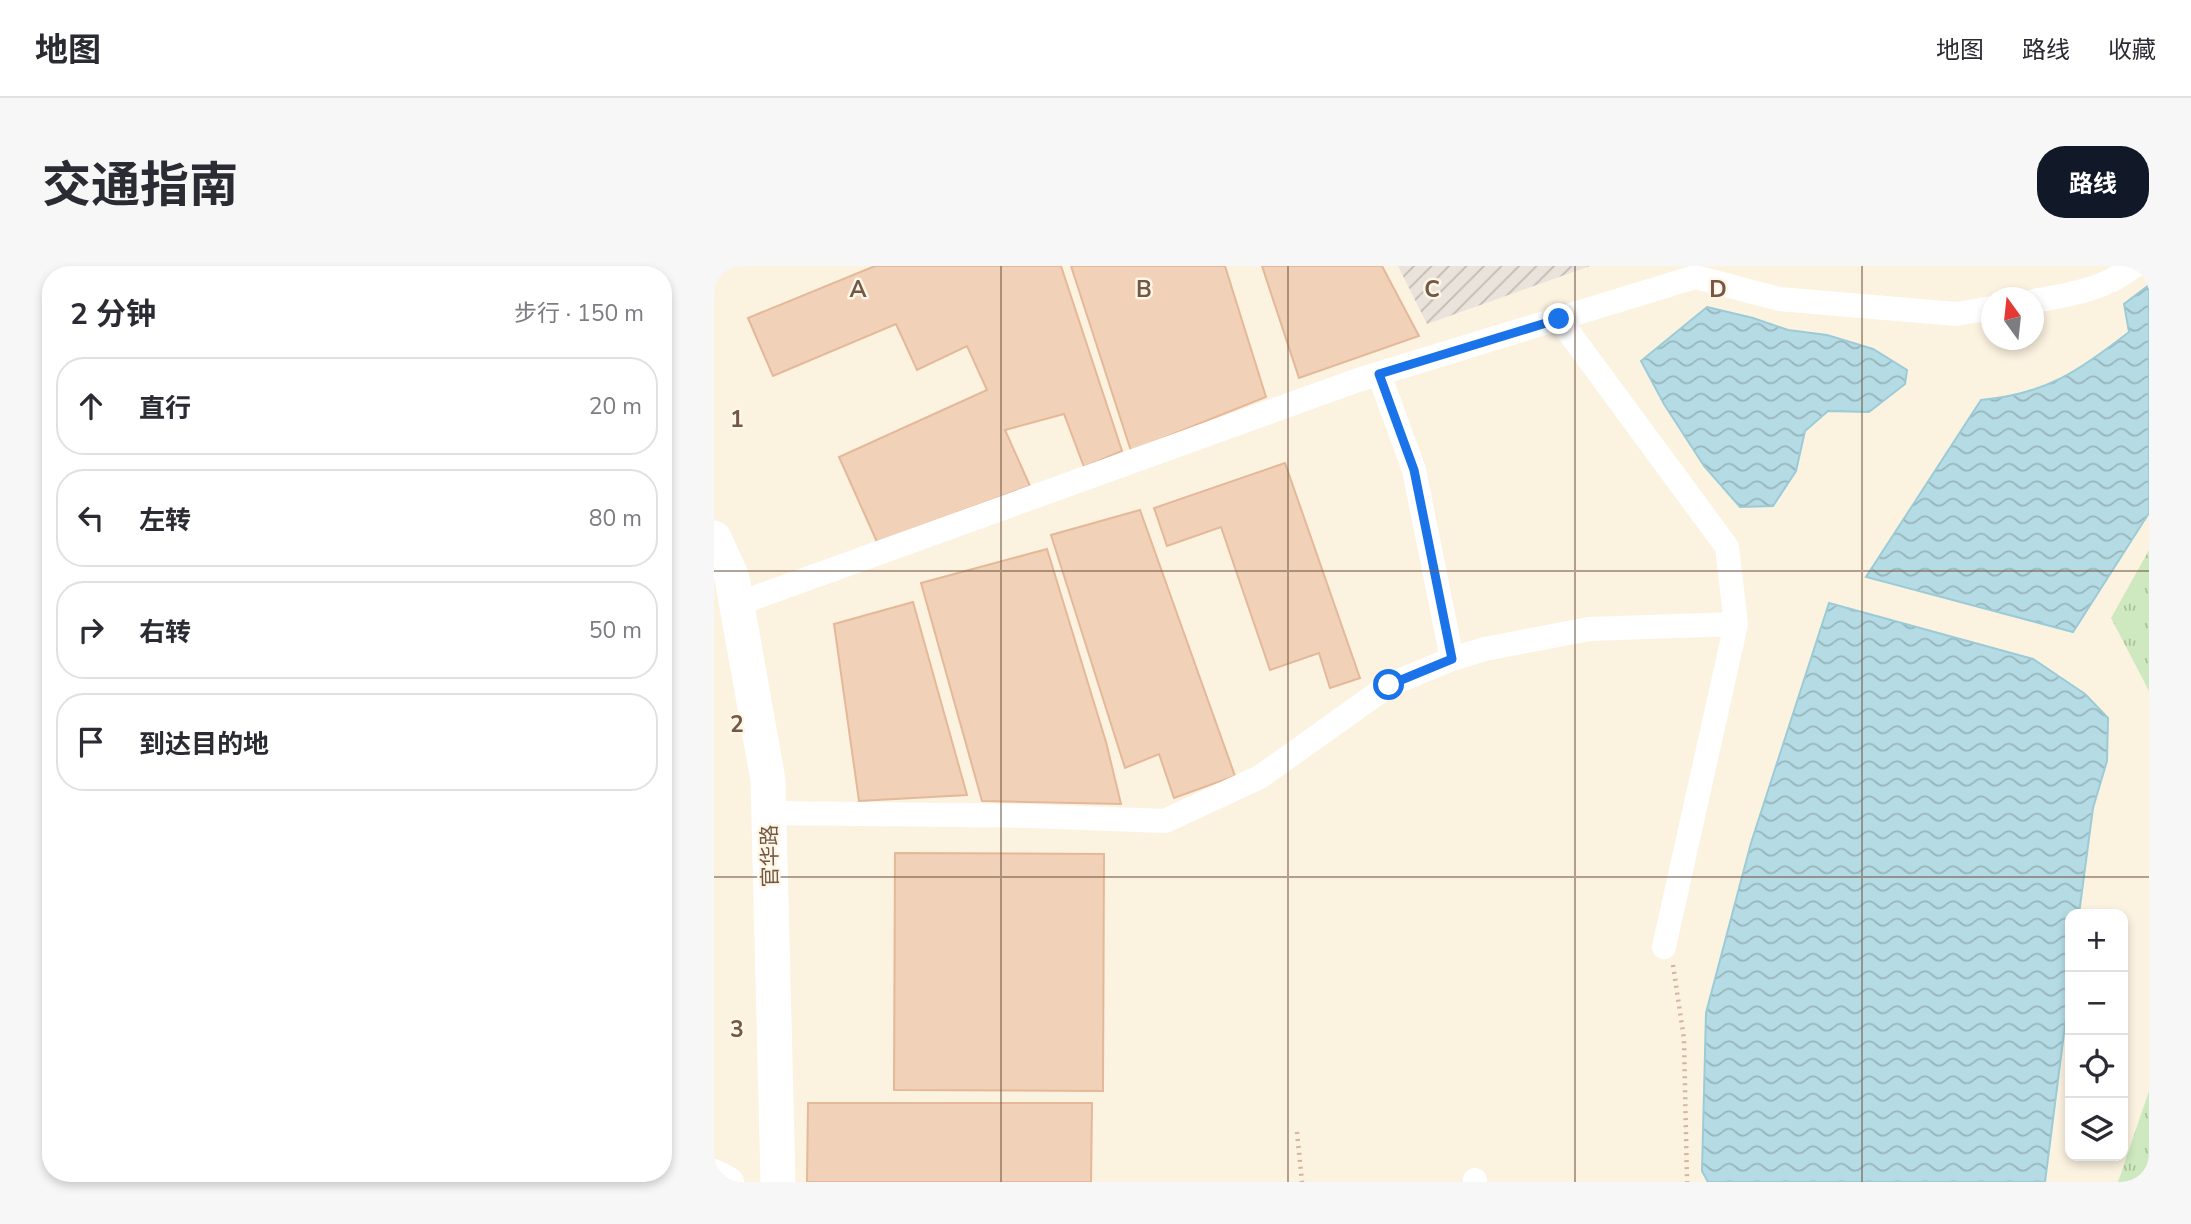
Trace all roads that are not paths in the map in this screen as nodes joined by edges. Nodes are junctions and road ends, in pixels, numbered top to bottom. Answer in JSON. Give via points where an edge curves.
{"nodes":[{"id":1,"x":2134,"y":266,"type":"edge"},
{"id":2,"x":1693,"y":272,"type":"edge"},
{"id":3,"x":2044,"y":299,"type":"edge"},
{"id":4,"x":1981,"y":310,"type":"edge"},
{"id":5,"x":1559,"y":319,"type":"junction"},
{"id":6,"x":1379,"y":374,"type":"junction"},
{"id":7,"x":714,"y":538,"type":"edge"},
{"id":8,"x":737,"y":604,"type":"junction"},
{"id":9,"x":1736,"y":624,"type":"junction"},
{"id":10,"x":1452,"y":659,"type":"junction"},
{"id":11,"x":769,"y":813,"type":"junction"},
{"id":12,"x":1666,"y":939,"type":"road end"},
{"id":13,"x":714,"y":1174,"type":"edge"},
{"id":14,"x":729,"y":1182,"type":"edge"},
{"id":15,"x":778,"y":1182,"type":"edge"}],
"edges":[{"from":1,"to":3,"type":"street","via":[[2120,277],[2073,295]]},
{"from":2,"to":4,"type":"street","via":[[1779,299],[1956,314]]},
{"from":2,"to":5,"type":"street"},
{"from":5,"to":6,"type":"street"},
{"from":5,"to":9,"type":"street","via":[[1727,547]]},
{"from":6,"to":8,"type":"street"},
{"from":6,"to":10,"type":"street","via":[[1414,470]]},
{"from":7,"to":8,"type":"main road","name":"官华路","via":[[732,579]]},
{"from":8,"to":11,"type":"main road","name":"官华路","via":[[768,780]]},
{"from":9,"to":10,"type":"street","via":[[1589,629]]},
{"from":9,"to":12,"type":"street"},
{"from":10,"to":11,"type":"street","via":[[1389,685],[1260,777],[1165,821]]},
{"from":11,"to":15,"type":"main road","name":"官华路"},
{"from":13,"to":14,"type":"street"}]}
